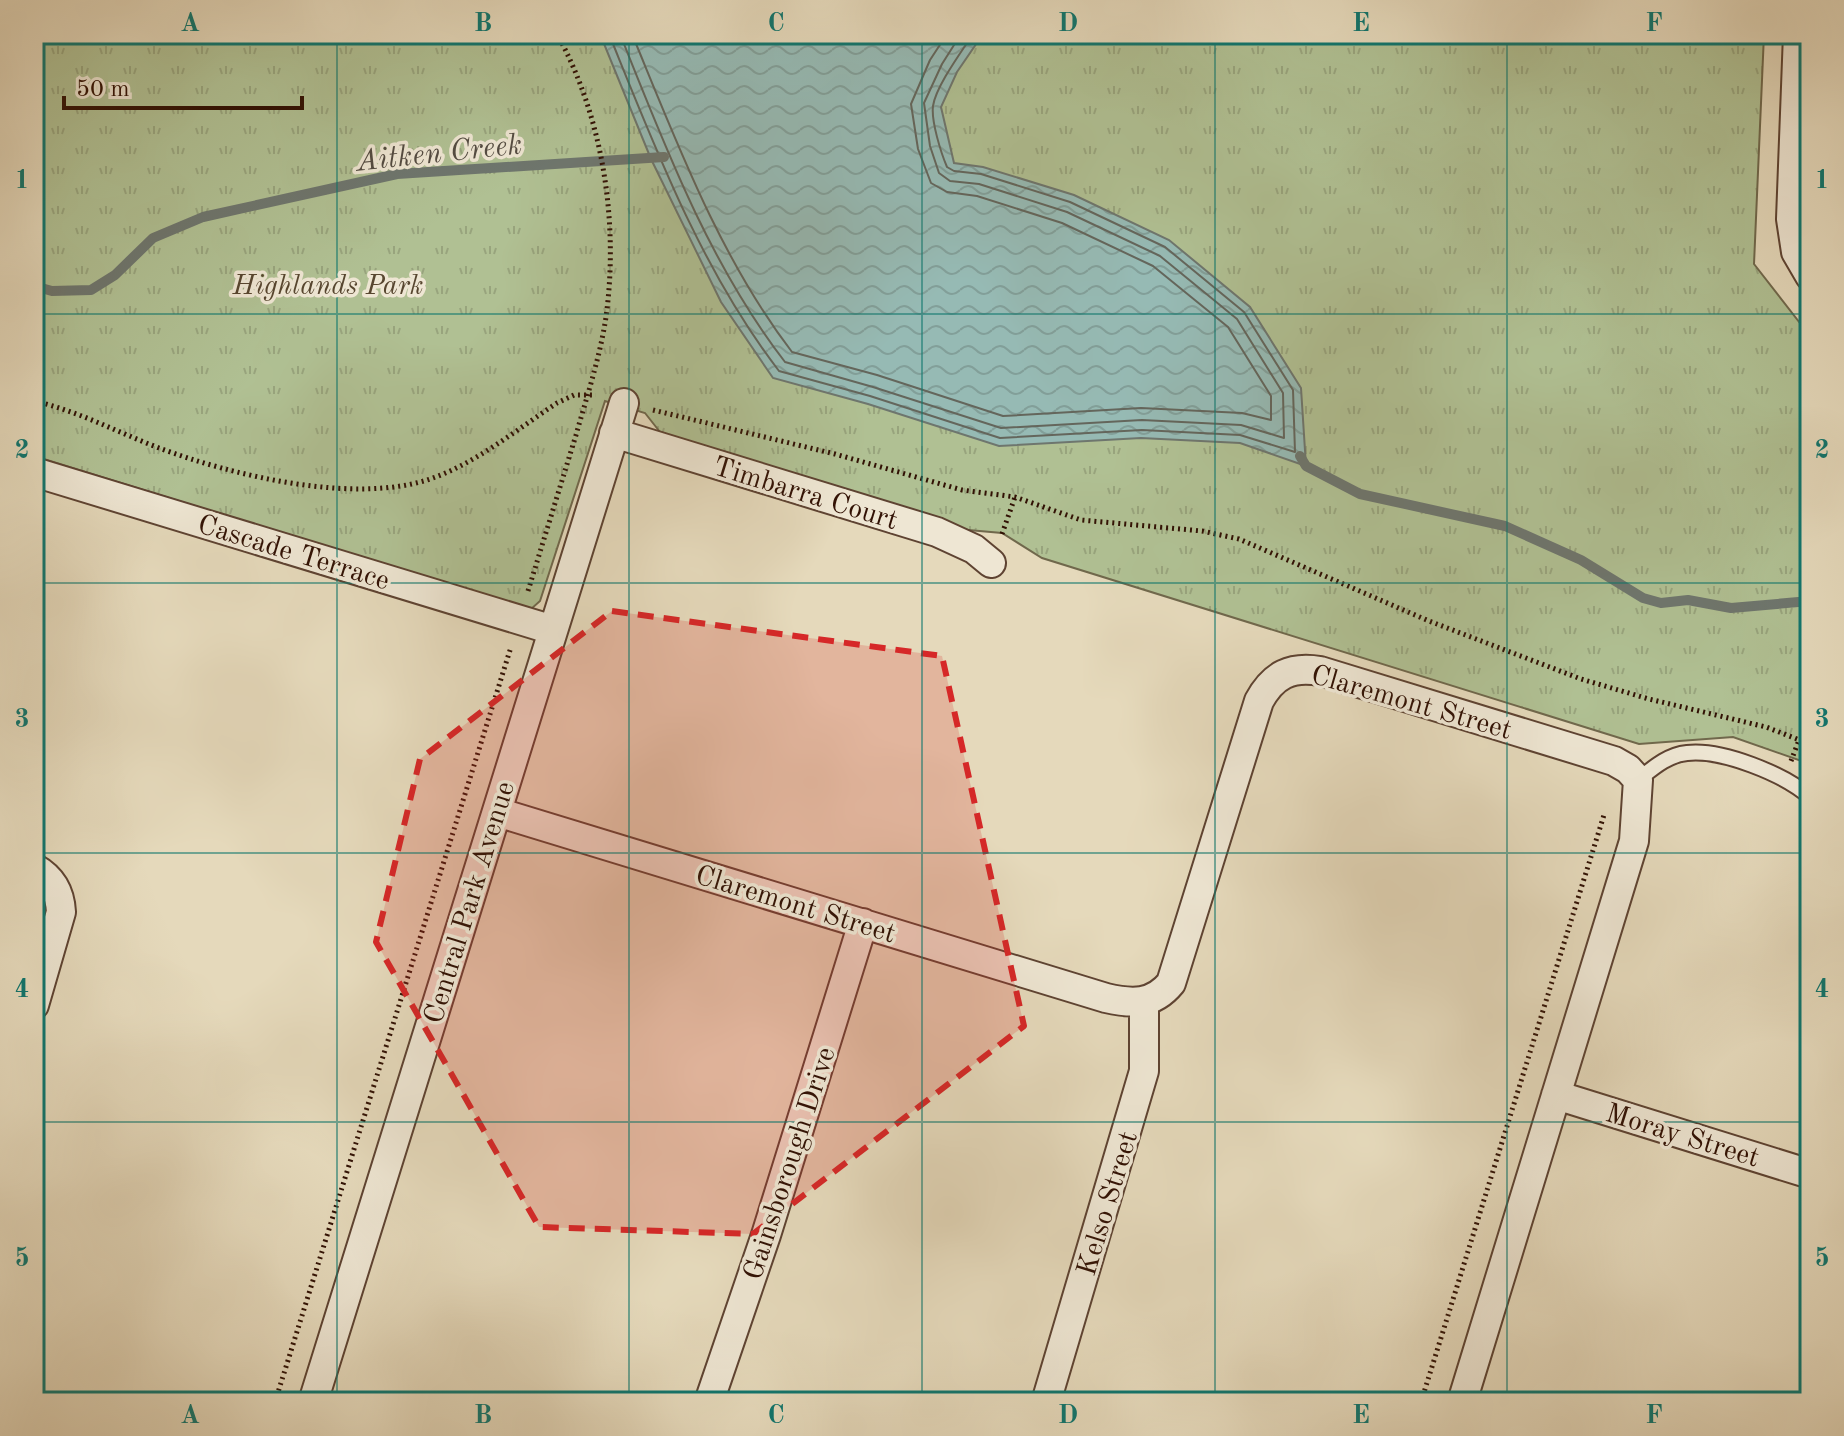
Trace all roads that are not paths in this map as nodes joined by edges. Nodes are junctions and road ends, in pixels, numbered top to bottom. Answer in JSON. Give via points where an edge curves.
{"nodes":[{"id":1,"x":1798,"y":34,"type":"edge"},
{"id":2,"x":1810,"y":276,"type":"edge"},
{"id":3,"x":624,"y":403,"type":"dead end"},
{"id":4,"x":614,"y":433,"type":"junction"},
{"id":5,"x":34,"y":472,"type":"edge"},
{"id":6,"x":991,"y":563,"type":"dead end"},
{"id":7,"x":553,"y":630,"type":"junction"},
{"id":8,"x":1638,"y":780,"type":"junction"},
{"id":9,"x":1810,"y":797,"type":"edge"},
{"id":10,"x":497,"y":812,"type":"junction"},
{"id":11,"x":34,"y":868,"type":"edge"},
{"id":12,"x":863,"y":923,"type":"junction"},
{"id":13,"x":1144,"y":1002,"type":"junction"},
{"id":14,"x":34,"y":1005,"type":"edge"},
{"id":15,"x":1556,"y":1095,"type":"junction"},
{"id":16,"x":1810,"y":1174,"type":"edge"},
{"id":17,"x":1469,"y":1400,"type":"edge"},
{"id":18,"x":313,"y":1402,"type":"edge"},
{"id":19,"x":709,"y":1402,"type":"edge"},
{"id":20,"x":1046,"y":1402,"type":"edge"}],
"edges":[{"from":1,"to":2,"type":"street","via":[[1792,228],[1796,252]]},
{"from":3,"to":4,"type":"street","name":"Central Park Avenue"},
{"from":4,"to":6,"type":"street","name":"Timbarra Court","via":[[937,532]]},
{"from":4,"to":7,"type":"street","name":"Central Park Avenue"},
{"from":5,"to":7,"type":"street","name":"Cascade Terrace"},
{"from":7,"to":10,"type":"street","name":"Central Park Avenue"},
{"from":8,"to":9,"type":"lane","via":[[1664,760],[1701,753],[1785,779]]},
{"from":8,"to":13,"type":"street","name":"Claremont Street","via":[[1614,761],[1320,671],[1289,671],[1275,678],[1259,701],[1171,983]]},
{"from":8,"to":15,"type":"street","via":[[1634,841]]},
{"from":10,"to":12,"type":"street","name":"Claremont Street"},
{"from":10,"to":18,"type":"street","name":"Central Park Avenue"},
{"from":11,"to":14,"type":"street","via":[[50,879],[61,902]]},
{"from":12,"to":13,"type":"street","name":"Claremont Street","via":[[1106,998]]},
{"from":12,"to":19,"type":"street","name":"Gainsborough Drive"},
{"from":13,"to":20,"type":"street","name":"Kelso Street","via":[[1144,1071]]},
{"from":15,"to":16,"type":"street","name":"Moray Street"},
{"from":15,"to":17,"type":"street"}]}
